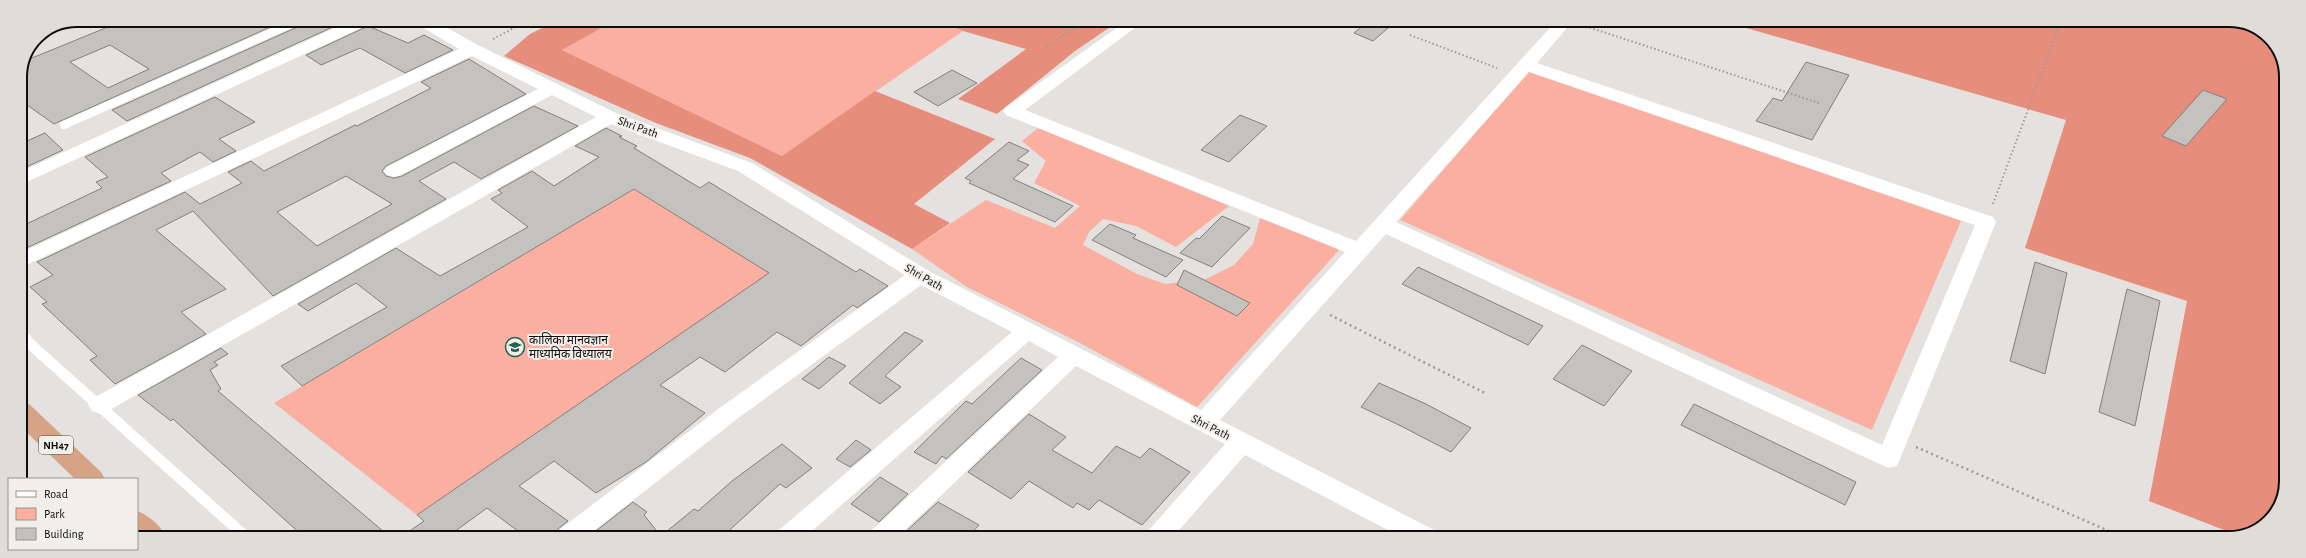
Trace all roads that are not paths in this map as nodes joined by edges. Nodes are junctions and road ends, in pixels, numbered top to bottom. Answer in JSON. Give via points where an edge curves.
{"nodes":[{"id":1,"x":284,"y":27,"type":"edge"},
{"id":2,"x":351,"y":27,"type":"edge"},
{"id":3,"x":433,"y":27,"type":"edge"},
{"id":4,"x":1128,"y":27,"type":"edge"},
{"id":5,"x":1565,"y":27,"type":"edge"},
{"id":6,"x":472,"y":49,"type":"junction"},
{"id":7,"x":1521,"y":70,"type":"junction"},
{"id":8,"x":551,"y":89,"type":"junction"},
{"id":9,"x":610,"y":117,"type":"junction"},
{"id":10,"x":64,"y":125,"type":"dead end"},
{"id":11,"x":394,"y":171,"type":"dead end"},
{"id":12,"x":27,"y":176,"type":"edge"},
{"id":13,"x":1382,"y":224,"type":"junction"},
{"id":14,"x":1359,"y":250,"type":"junction"},
{"id":15,"x":27,"y":258,"type":"edge"},
{"id":16,"x":920,"y":275,"type":"junction"},
{"id":17,"x":1026,"y":332,"type":"junction"},
{"id":18,"x":27,"y":340,"type":"edge"},
{"id":19,"x":1073,"y":356,"type":"junction"},
{"id":20,"x":100,"y":405,"type":"junction"},
{"id":21,"x":27,"y":418,"type":"edge"},
{"id":22,"x":1204,"y":423,"type":"junction"},
{"id":23,"x":1241,"y":442,"type":"junction"},
{"id":24,"x":91,"y":478,"type":"edge"},
{"id":25,"x":138,"y":523,"type":"edge"},
{"id":26,"x":147,"y":531,"type":"edge"},
{"id":27,"x":239,"y":531,"type":"edge"},
{"id":28,"x":576,"y":531,"type":"edge"},
{"id":29,"x":795,"y":531,"type":"edge"},
{"id":30,"x":887,"y":531,"type":"edge"},
{"id":31,"x":1163,"y":531,"type":"edge"},
{"id":32,"x":1413,"y":531,"type":"edge"}],
"edges":[{"from":1,"to":10,"type":"lane"},
{"from":2,"to":12,"type":"street"},
{"from":3,"to":6,"type":"street","name":"Shri Path"},
{"from":4,"to":14,"type":"street","via":[[1012,111]]},
{"from":5,"to":7,"type":"street"},
{"from":6,"to":8,"type":"street","name":"Shri Path"},
{"from":6,"to":15,"type":"street"},
{"from":7,"to":13,"type":"street"},
{"from":7,"to":13,"type":"street","via":[[1986,222],[1888,458]]},
{"from":8,"to":9,"type":"street","name":"Shri Path"},
{"from":8,"to":11,"type":"street"},
{"from":9,"to":16,"type":"street","name":"Shri Path","via":[[745,167]]},
{"from":9,"to":20,"type":"street"},
{"from":13,"to":14,"type":"street"},
{"from":14,"to":22,"type":"street"},
{"from":16,"to":17,"type":"street","name":"Shri Path"},
{"from":16,"to":28,"type":"street","via":[[729,413]]},
{"from":17,"to":19,"type":"street","name":"Shri Path"},
{"from":17,"to":29,"type":"street"},
{"from":18,"to":20,"type":"lane"},
{"from":19,"to":22,"type":"street","name":"Shri Path"},
{"from":19,"to":30,"type":"street"},
{"from":20,"to":27,"type":"lane"},
{"from":21,"to":24,"type":"highway","number":"NH47"},
{"from":22,"to":23,"type":"street","name":"Shri Path"},
{"from":23,"to":31,"type":"street"},
{"from":23,"to":32,"type":"street","name":"Shri Path"},
{"from":25,"to":26,"type":"highway"}]}
